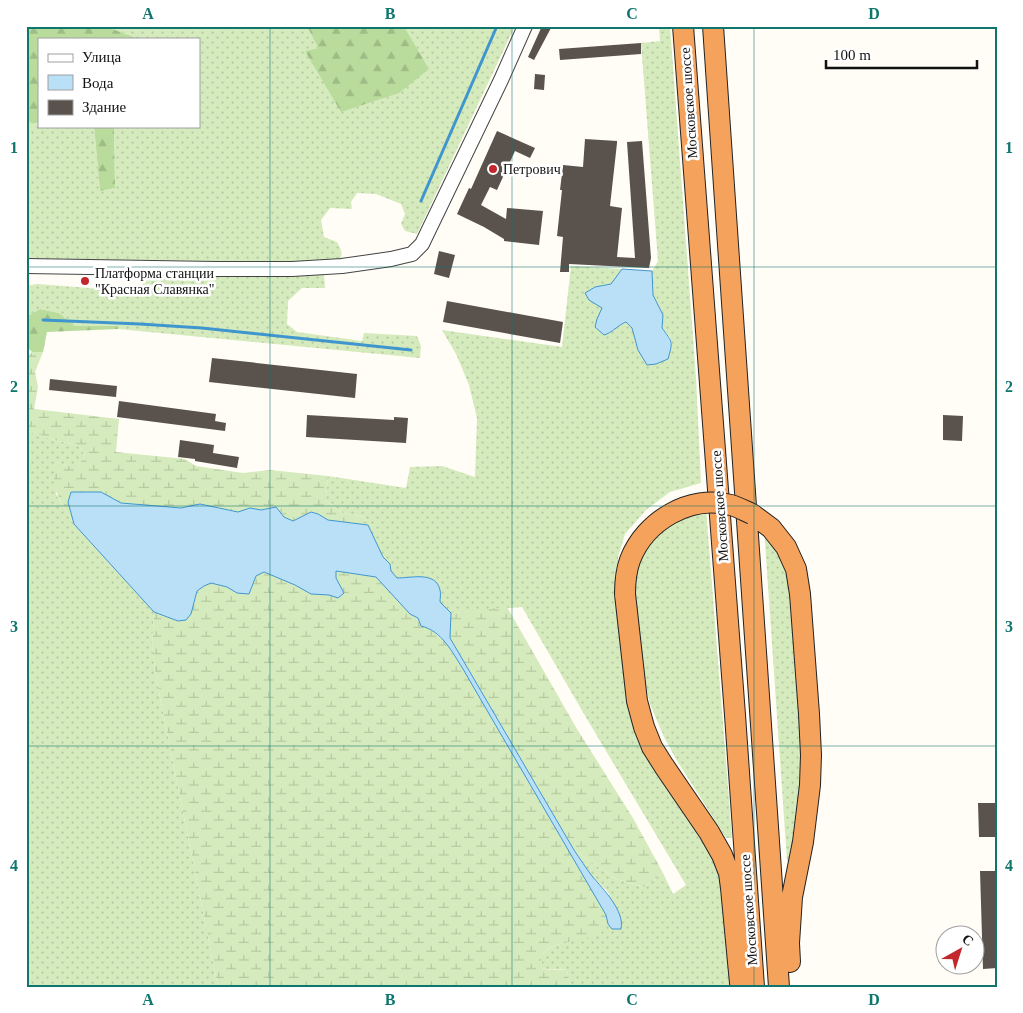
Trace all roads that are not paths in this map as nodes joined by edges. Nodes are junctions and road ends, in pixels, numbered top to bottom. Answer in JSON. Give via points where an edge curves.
{"nodes":[{"id":1,"x":525,"y":26,"type":"edge"},
{"id":2,"x":683,"y":26,"type":"edge"},
{"id":3,"x":713,"y":26,"type":"edge"},
{"id":4,"x":26,"y":266,"type":"edge"},
{"id":5,"x":741,"y":987,"type":"edge"},
{"id":6,"x":754,"y":987,"type":"edge"},
{"id":7,"x":779,"y":987,"type":"edge"},
{"id":8,"x":791,"y":987,"type":"edge"}],
"edges":[{"from":1,"to":4,"type":"street","via":[[422,244],[412,254],[364,264],[292,269]]},
{"from":2,"to":6,"type":"highway","name":"Московское шоссе"},
{"from":3,"to":7,"type":"highway","name":"Московское шоссе"},
{"from":5,"to":8,"type":"highway","bridge":true,"via":[[729,873],[710,832],[652,747],[644,727],[636,693],[624,594],[626,576],[636,547],[651,528],[671,514],[693,505],[729,505],[752,514],[779,537],[796,569],[811,755],[803,842],[792,897]]}]}
